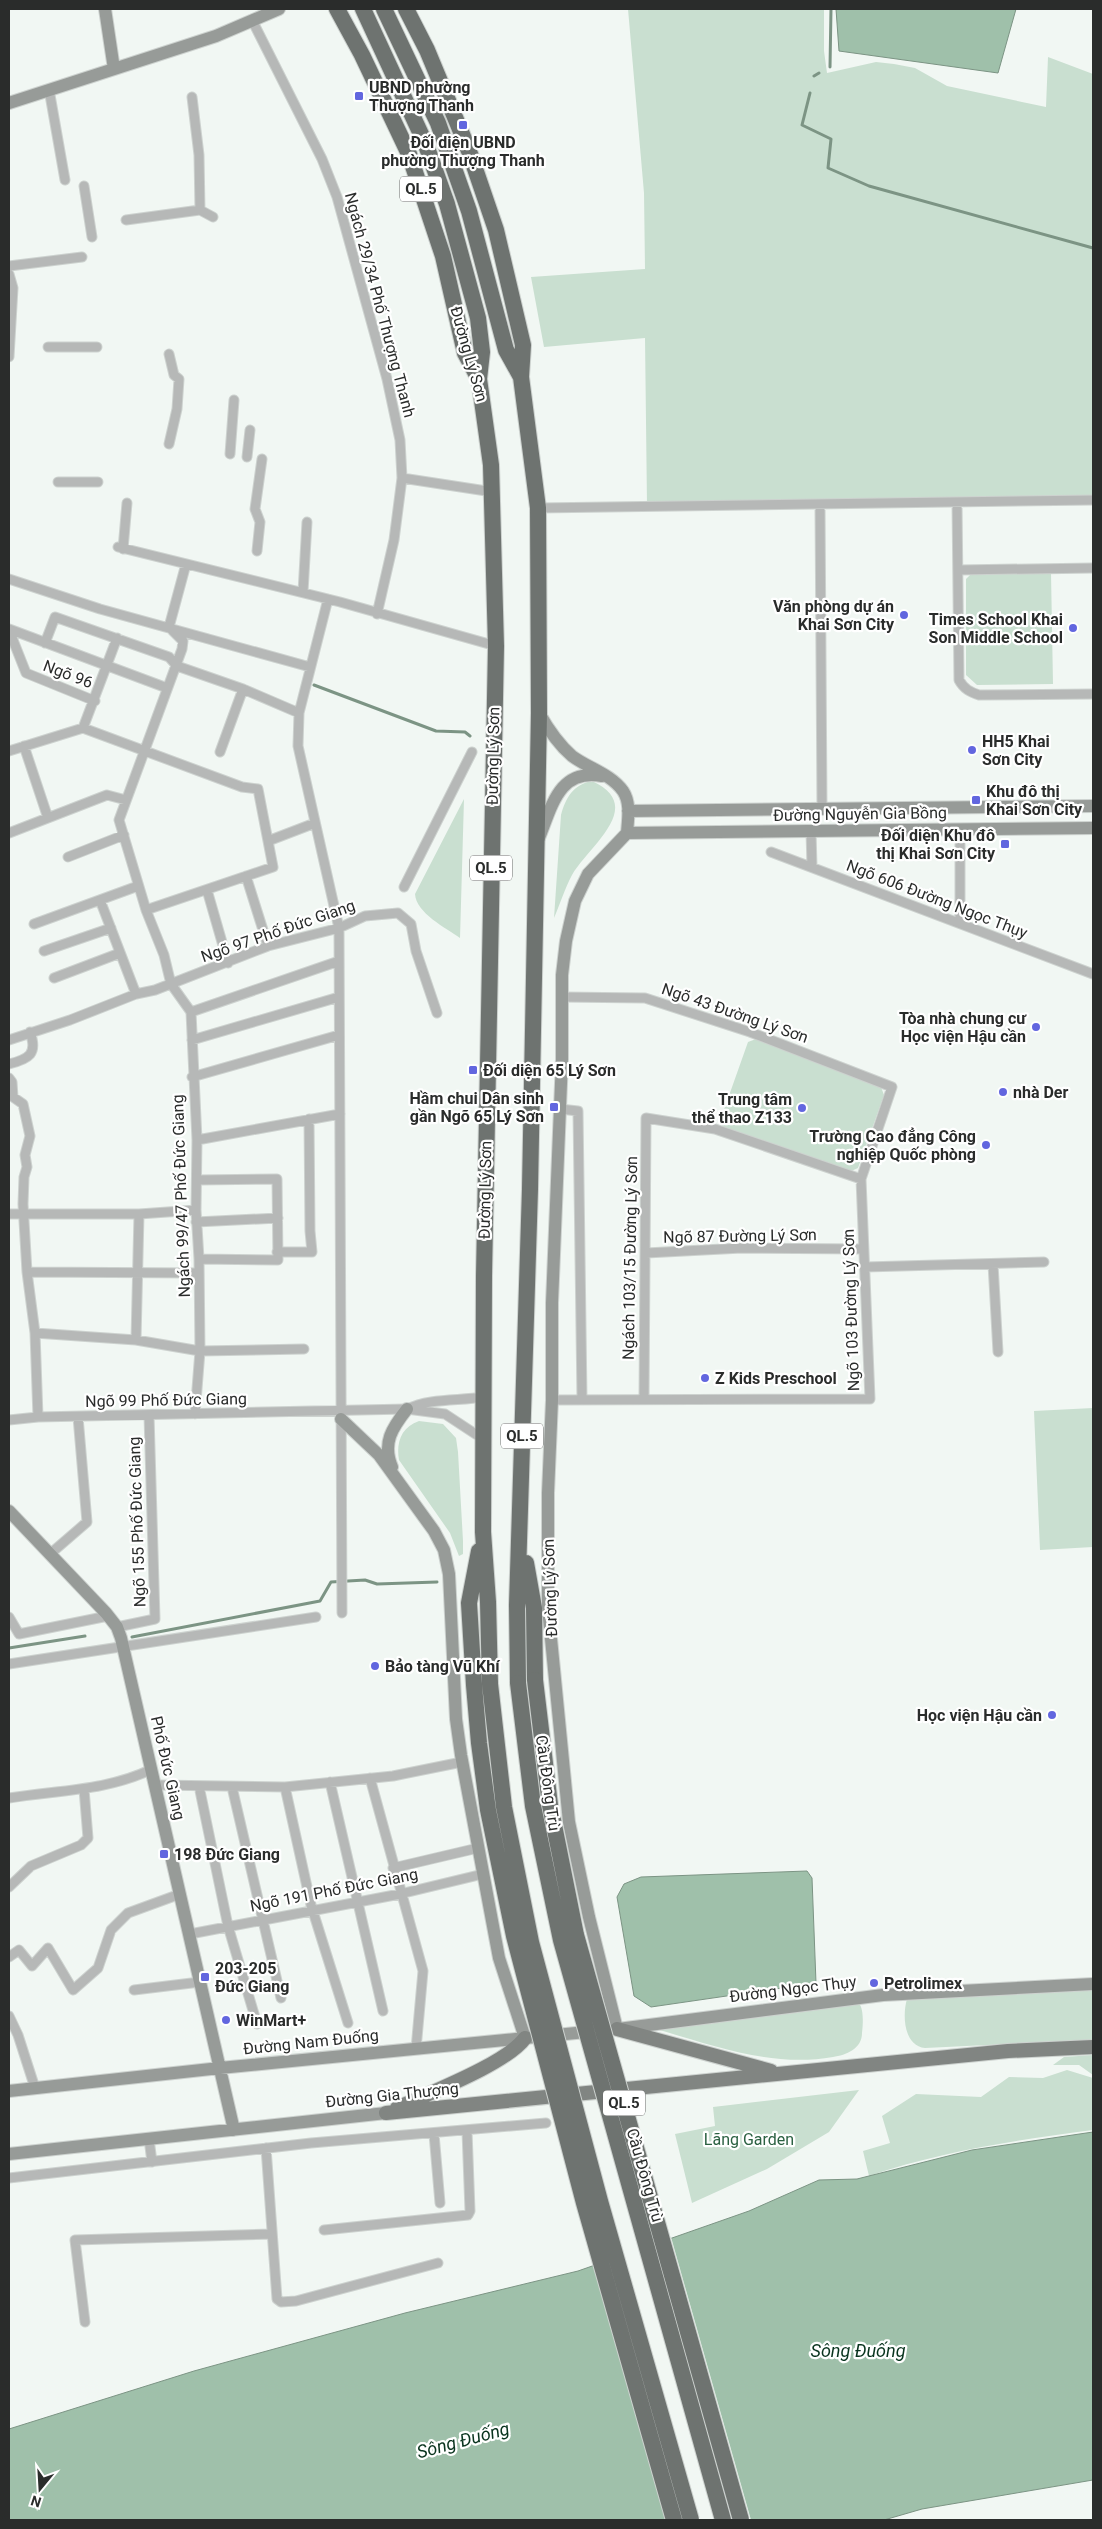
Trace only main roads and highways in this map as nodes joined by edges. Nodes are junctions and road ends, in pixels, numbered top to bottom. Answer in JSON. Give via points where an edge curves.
{"nodes":[{"id":1,"x":358,"y":9,"type":"edge"},
{"id":2,"x":363,"y":9,"type":"edge"},
{"id":3,"x":384,"y":9,"type":"edge"},
{"id":4,"x":406,"y":9,"type":"edge"},
{"id":5,"x":341,"y":16,"type":"edge"},
{"id":6,"x":521,"y":376,"type":"junction"},
{"id":7,"x":479,"y":379,"type":"junction"},
{"id":8,"x":521,"y":1529,"type":"junction"},
{"id":9,"x":535,"y":1680,"type":"joint"},
{"id":10,"x":518,"y":1682,"type":"joint"},
{"id":11,"x":482,"y":1684,"type":"junction"},
{"id":12,"x":617,"y":2029,"type":"road end"},
{"id":13,"x":525,"y":2038,"type":"road end"},
{"id":14,"x":1093,"y":2047,"type":"edge"},
{"id":15,"x":779,"y":2073,"type":"junction"},
{"id":16,"x":674,"y":2520,"type":"edge"},
{"id":17,"x":691,"y":2520,"type":"edge"},
{"id":18,"x":723,"y":2520,"type":"edge"},
{"id":19,"x":742,"y":2520,"type":"edge"}],
"edges":[{"from":1,"to":5,"type":"highway"},
{"from":2,"to":7,"type":"highway","number":"QL.5","via":[[426,145],[464,260],[478,318],[482,352]]},
{"from":3,"to":6,"type":"highway","number":"QL.5","via":[[438,123],[469,211],[506,350]]},
{"from":4,"to":6,"type":"highway","name":"Đường Lý Sơn","number":"QL.5","via":[[427,50],[469,151],[496,230],[523,345]]},
{"from":5,"to":7,"type":"highway","name":"Đường Lý Sơn","number":"QL.5","via":[[409,154],[443,256],[466,353]]},
{"from":6,"to":8,"type":"highway","name":"Đường Lý Sơn","number":"QL.5","via":[[538,508],[539,713]]},
{"from":7,"to":11,"type":"highway","name":"Đường Lý Sơn","number":"QL.5","via":[[494,492],[496,646],[483,1439],[483,1532],[488,1602]]},
{"from":8,"to":9,"type":"highway","name":"Đường Lý Sơn","via":[[534,1608]]},
{"from":8,"to":10,"type":"highway","name":"Đường Lý Sơn","number":"QL.5","via":[[517,1605]]},
{"from":9,"to":19,"type":"highway","name":"Cầu Đông Trù","number":"QL.5","bridge":true,"via":[[550,1805],[576,1935]]},
{"from":10,"to":18,"type":"highway","name":"Cầu Đông Trù","number":"QL.5","bridge":true,"via":[[533,1806],[561,1940]]},
{"from":11,"to":16,"type":"highway","number":"QL.5","bridge":true,"via":[[488,1810],[514,1936],[586,2212]]},
{"from":11,"to":17,"type":"highway","number":"QL.5","bridge":true,"via":[[531,1942]]},
{"from":12,"to":15,"type":"main road"},
{"from":13,"to":15,"type":"main road","name":"Đường Gia Thượng","via":[[503,2058],[386,2113]]},
{"from":14,"to":15,"type":"main road","via":[[1008,2051]]}]}
